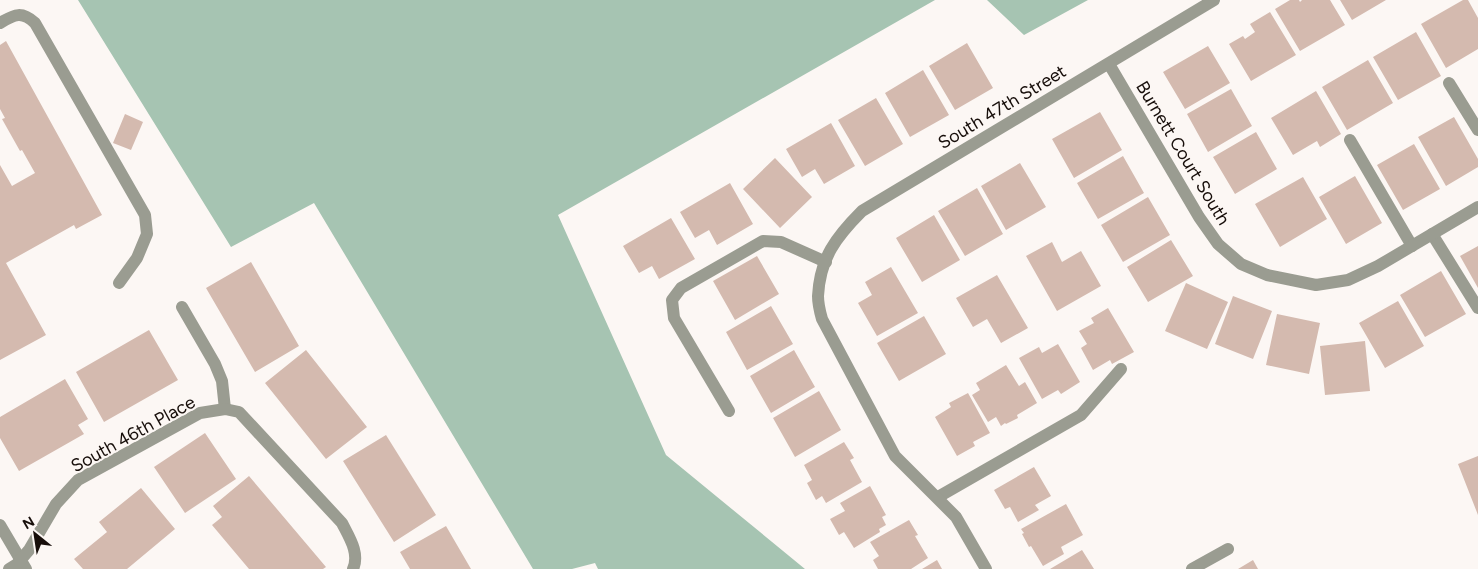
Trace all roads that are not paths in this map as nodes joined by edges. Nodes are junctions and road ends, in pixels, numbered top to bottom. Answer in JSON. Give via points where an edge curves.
{"nodes":[{"id":1,"x":1214,"y":0,"type":"edge"},
{"id":2,"x":0,"y":22,"type":"edge"},
{"id":3,"x":1109,"y":64,"type":"junction"},
{"id":4,"x":1449,"y":83,"type":"dead end"},
{"id":5,"x":1478,"y":130,"type":"edge"},
{"id":6,"x":1350,"y":140,"type":"dead end"},
{"id":7,"x":1478,"y":207,"type":"edge"},
{"id":8,"x":1432,"y":234,"type":"junction"},
{"id":9,"x":1412,"y":246,"type":"junction"},
{"id":10,"x":826,"y":262,"type":"junction"},
{"id":11,"x":119,"y":283,"type":"dead end"},
{"id":12,"x":182,"y":307,"type":"dead end"},
{"id":13,"x":1478,"y":308,"type":"edge"},
{"id":14,"x":1121,"y":369,"type":"dead end"},
{"id":15,"x":226,"y":409,"type":"junction"},
{"id":16,"x":729,"y":411,"type":"dead end"},
{"id":17,"x":938,"y":497,"type":"junction"},
{"id":18,"x":0,"y":526,"type":"edge"},
{"id":19,"x":1228,"y":549,"type":"dead end"},
{"id":20,"x":23,"y":565,"type":"edge"},
{"id":21,"x":9,"y":569,"type":"edge"},
{"id":22,"x":353,"y":569,"type":"edge"},
{"id":23,"x":986,"y":569,"type":"edge"},
{"id":24,"x":1192,"y":569,"type":"edge"}],
"edges":[{"from":1,"to":3,"type":"street","name":"South 47th Street"},
{"from":2,"to":11,"type":"street","via":[[13,15],[27,15],[35,23],[145,214],[147,234],[138,258]]},
{"from":3,"to":9,"type":"street","name":"Burnett Court South","via":[[1199,217],[1218,244],[1241,264],[1267,275],[1316,285],[1348,280]]},
{"from":3,"to":10,"type":"street","name":"South 47th Street","via":[[862,211],[838,236]]},
{"from":4,"to":5,"type":"street"},
{"from":6,"to":9,"type":"street"},
{"from":7,"to":8,"type":"street"},
{"from":8,"to":9,"type":"street"},
{"from":8,"to":13,"type":"street"},
{"from":10,"to":16,"type":"street","via":[[781,242],[763,241],[681,288],[672,300],[674,318]]},
{"from":10,"to":17,"type":"street","name":"South 47th Street","via":[[818,297],[822,319],[895,456]]},
{"from":12,"to":15,"type":"street","via":[[215,364],[222,381]]},
{"from":14,"to":17,"type":"street","via":[[1081,415]]},
{"from":15,"to":20,"type":"street","name":"South 46th Place","via":[[200,414],[78,480],[56,504]]},
{"from":15,"to":22,"type":"street","via":[[239,412],[342,523],[353,544]]},
{"from":17,"to":23,"type":"street","name":"South 47th Street","via":[[956,517]]},
{"from":18,"to":20,"type":"street"},
{"from":19,"to":24,"type":"street"},
{"from":20,"to":21,"type":"street","name":"South 46th Place"}]}
